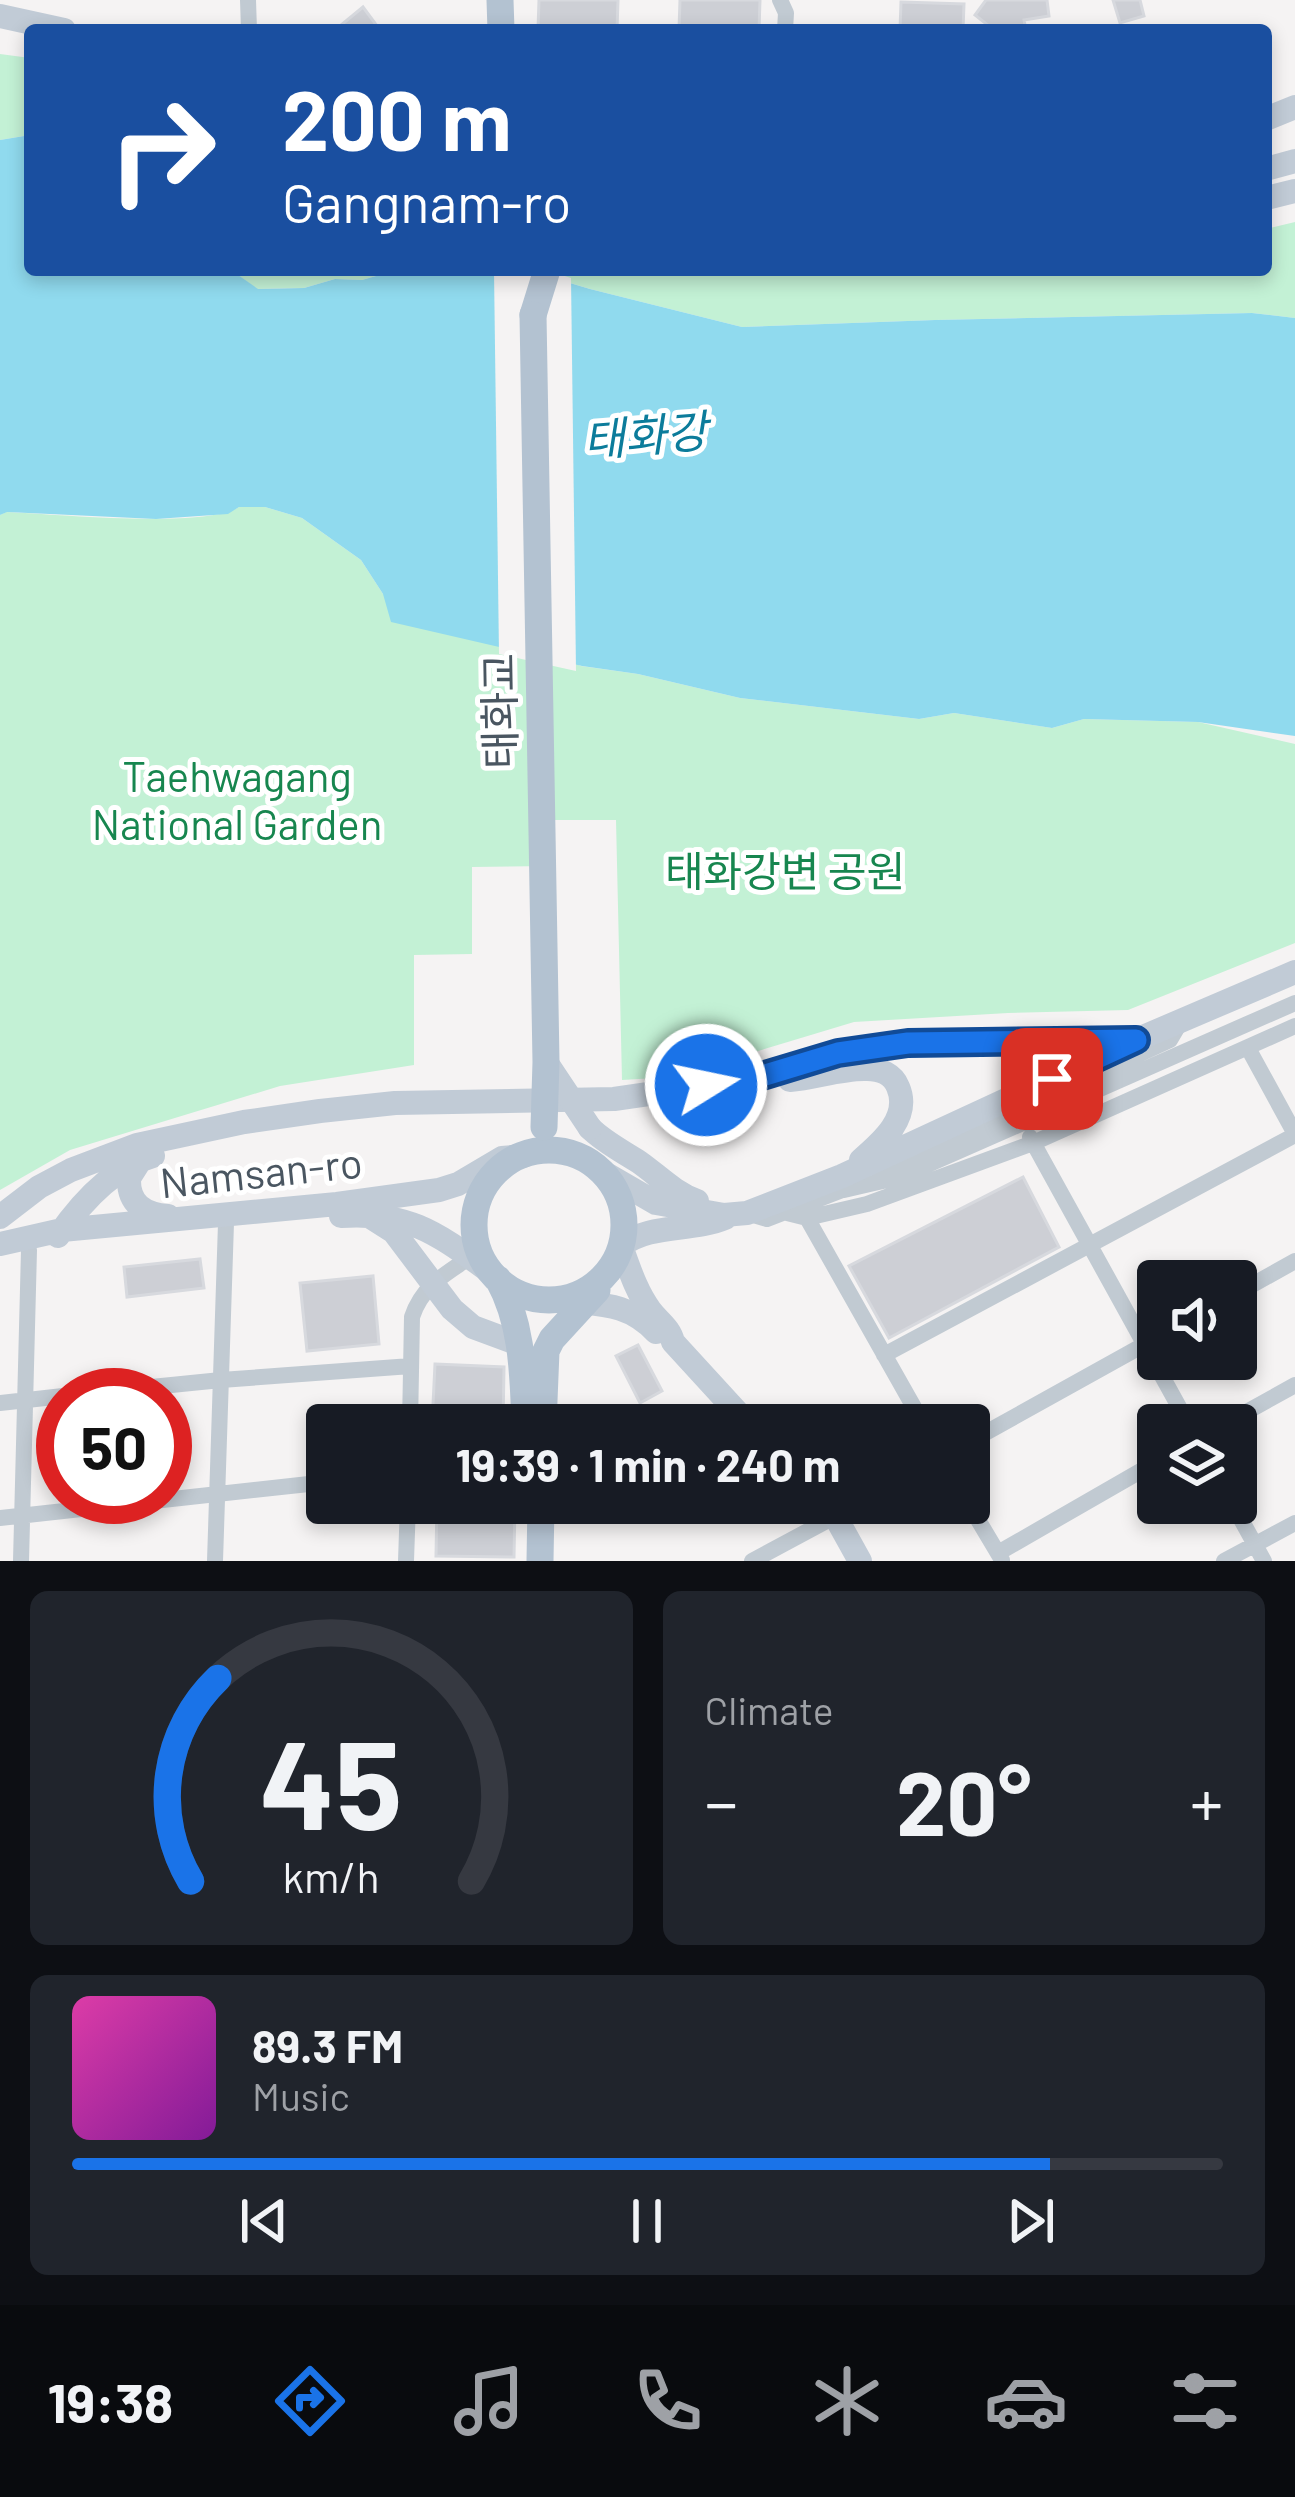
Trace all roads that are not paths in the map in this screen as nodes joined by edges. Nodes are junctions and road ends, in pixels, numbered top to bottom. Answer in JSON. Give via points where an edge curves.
{"nodes":[{"id":1,"x":0,"y":16,"type":"edge"},
{"id":2,"x":37,"y":24,"type":"edge"},
{"id":3,"x":533,"y":276,"type":"edge"},
{"id":4,"x":545,"y":276,"type":"edge"},
{"id":5,"x":533,"y":315,"type":"junction"},
{"id":6,"x":1295,"y":971,"type":"edge"},
{"id":7,"x":1295,"y":1003,"type":"edge"},
{"id":8,"x":1180,"y":1022,"type":"junction"},
{"id":9,"x":1295,"y":1026,"type":"edge"},
{"id":10,"x":1136,"y":1040,"type":"junction"},
{"id":11,"x":1248,"y":1048,"type":"junction"},
{"id":12,"x":546,"y":1061,"type":"junction"},
{"id":13,"x":752,"y":1079,"type":"junction"},
{"id":14,"x":244,"y":1122,"type":"junction"},
{"id":15,"x":1022,"y":1122,"type":"junction"},
{"id":16,"x":1295,"y":1134,"type":"edge"},
{"id":17,"x":1034,"y":1143,"type":"junction"},
{"id":18,"x":537,"y":1144,"type":"junction"},
{"id":19,"x":141,"y":1159,"type":"junction"},
{"id":20,"x":71,"y":1170,"type":"junction"},
{"id":21,"x":599,"y":1170,"type":"junction"},
{"id":22,"x":843,"y":1183,"type":"junction"},
{"id":23,"x":787,"y":1213,"type":"junction"},
{"id":24,"x":740,"y":1214,"type":"junction"},
{"id":25,"x":0,"y":1217,"type":"edge"},
{"id":26,"x":370,"y":1217,"type":"junction"},
{"id":27,"x":188,"y":1218,"type":"junction"},
{"id":28,"x":807,"y":1218,"type":"junction"},
{"id":29,"x":226,"y":1223,"type":"junction"},
{"id":30,"x":69,"y":1236,"type":"junction"},
{"id":31,"x":0,"y":1244,"type":"edge"},
{"id":32,"x":621,"y":1246,"type":"junction"},
{"id":33,"x":1090,"y":1246,"type":"junction"},
{"id":34,"x":34,"y":1249,"type":"junction"},
{"id":35,"x":474,"y":1254,"type":"junction"},
{"id":36,"x":0,"y":1259,"type":"edge"},
{"id":37,"x":1295,"y":1261,"type":"edge"},
{"id":38,"x":604,"y":1276,"type":"junction"},
{"id":39,"x":497,"y":1278,"type":"junction"},
{"id":40,"x":434,"y":1282,"type":"junction"},
{"id":41,"x":1257,"y":1282,"type":"edge"},
{"id":42,"x":552,"y":1299,"type":"junction"},
{"id":43,"x":585,"y":1304,"type":"junction"},
{"id":44,"x":1137,"y":1319,"type":"edge"},
{"id":45,"x":673,"y":1342,"type":"junction"},
{"id":46,"x":519,"y":1344,"type":"junction"},
{"id":47,"x":1137,"y":1349,"type":"edge"},
{"id":48,"x":884,"y":1355,"type":"junction"},
{"id":49,"x":411,"y":1366,"type":"junction"},
{"id":50,"x":221,"y":1380,"type":"junction"},
{"id":51,"x":192,"y":1383,"type":"edge"},
{"id":52,"x":1295,"y":1385,"type":"edge"},
{"id":53,"x":36,"y":1399,"type":"edge"},
{"id":54,"x":25,"y":1400,"type":"junction"},
{"id":55,"x":0,"y":1402,"type":"edge"},
{"id":56,"x":410,"y":1404,"type":"edge"},
{"id":57,"x":523,"y":1404,"type":"edge"},
{"id":58,"x":544,"y":1404,"type":"edge"},
{"id":59,"x":730,"y":1404,"type":"edge"},
{"id":60,"x":912,"y":1404,"type":"edge"},
{"id":61,"x":1257,"y":1406,"type":"edge"},
{"id":62,"x":990,"y":1430,"type":"edge"},
{"id":63,"x":1137,"y":1474,"type":"edge"},
{"id":64,"x":306,"y":1484,"type":"edge"},
{"id":65,"x":218,"y":1494,"type":"junction"},
{"id":66,"x":22,"y":1515,"type":"junction"},
{"id":67,"x":0,"y":1518,"type":"edge"},
{"id":68,"x":1295,"y":1523,"type":"edge"},
{"id":69,"x":407,"y":1524,"type":"edge"},
{"id":70,"x":524,"y":1524,"type":"edge"},
{"id":71,"x":541,"y":1524,"type":"edge"},
{"id":72,"x":808,"y":1524,"type":"edge"},
{"id":73,"x":838,"y":1524,"type":"edge"},
{"id":74,"x":980,"y":1524,"type":"edge"},
{"id":75,"x":1243,"y":1524,"type":"edge"},
{"id":76,"x":1259,"y":1553,"type":"edge"},
{"id":77,"x":1000,"y":1557,"type":"edge"},
{"id":78,"x":21,"y":1561,"type":"edge"},
{"id":79,"x":215,"y":1561,"type":"edge"},
{"id":80,"x":406,"y":1561,"type":"edge"},
{"id":81,"x":524,"y":1561,"type":"edge"},
{"id":82,"x":540,"y":1561,"type":"edge"},
{"id":83,"x":752,"y":1561,"type":"edge"},
{"id":84,"x":860,"y":1561,"type":"edge"},
{"id":85,"x":1224,"y":1561,"type":"edge"}],
"edges":[{"from":1,"to":2,"type":"main road"},
{"from":3,"to":5,"type":"main road","name":"태화교"},
{"from":4,"to":5,"type":"main road"},
{"from":5,"to":12,"type":"main road","name":"태화교","bridge":true},
{"from":6,"to":8,"type":"main road"},
{"from":7,"to":15,"type":"street"},
{"from":8,"to":10,"type":"main road"},
{"from":8,"to":22,"type":"street","via":[[1171,1040]]},
{"from":9,"to":11,"type":"street"},
{"from":10,"to":13,"type":"main road","via":[[908,1043]]},
{"from":10,"to":22,"type":"main road"},
{"from":11,"to":16,"type":"street"},
{"from":11,"to":17,"type":"street"},
{"from":12,"to":18,"type":"main road","name":"태화교","bridge":true},
{"from":12,"to":24,"type":"main road","bridge":true,"via":[[600,1138],[674,1192]]},
{"from":13,"to":14,"type":"main road","via":[[614,1099],[394,1103]]},
{"from":13,"to":22,"type":"main road","via":[[864,1068],[893,1079],[901,1091],[896,1123]]},
{"from":14,"to":19,"type":"main road","via":[[212,1142]]},
{"from":14,"to":20,"type":"main road","via":[[137,1144]]},
{"from":15,"to":17,"type":"street"},
{"from":15,"to":22,"type":"street","via":[[900,1177]]},
{"from":16,"to":33,"type":"street"},
{"from":17,"to":28,"type":"street"},
{"from":17,"to":33,"type":"street"},
{"from":18,"to":21,"type":"main road"},
{"from":18,"to":27,"type":"main road","name":"Namsan-ro","via":[[440,1190]]},
{"from":18,"to":35,"type":"main road","via":[[483,1191]]},
{"from":19,"to":27,"type":"main road","via":[[129,1178],[138,1207]]},
{"from":19,"to":30,"type":"main road","via":[[108,1179]]},
{"from":20,"to":25,"type":"main road"},
{"from":20,"to":30,"type":"main road","via":[[62,1209]]},
{"from":21,"to":24,"type":"main road","via":[[656,1203]]},
{"from":21,"to":32,"type":"main road","via":[[622,1203]]},
{"from":22,"to":23,"type":"street"},
{"from":22,"to":24,"type":"main road"},
{"from":23,"to":24,"type":"street"},
{"from":23,"to":28,"type":"street"},
{"from":24,"to":32,"type":"main road"},
{"from":26,"to":29,"type":"main road"},
{"from":26,"to":35,"type":"main road","via":[[422,1225]]},
{"from":26,"to":40,"type":"main road","via":[[394,1232]]},
{"from":27,"to":30,"type":"main road","name":"Namsan-ro"},
{"from":28,"to":48,"type":"street"},
{"from":29,"to":30,"type":"main road"},
{"from":29,"to":50,"type":"street"},
{"from":30,"to":31,"type":"main road","name":"Namsan-ro","via":[[38,1233]]},
{"from":30,"to":34,"type":"main road"},
{"from":32,"to":38,"type":"main road"},
{"from":32,"to":45,"type":"main road","via":[[635,1285]]},
{"from":33,"to":44,"type":"street"},
{"from":33,"to":48,"type":"street"},
{"from":34,"to":36,"type":"main road"},
{"from":34,"to":54,"type":"street"},
{"from":35,"to":39,"type":"main road"},
{"from":35,"to":40,"type":"street"},
{"from":37,"to":41,"type":"street"},
{"from":38,"to":42,"type":"main road"},
{"from":38,"to":43,"type":"main road"},
{"from":39,"to":42,"type":"main road","via":[[522,1294]]},
{"from":39,"to":46,"type":"main road"},
{"from":40,"to":46,"type":"main road","via":[[473,1327]]},
{"from":40,"to":49,"type":"street","via":[[412,1316]]},
{"from":42,"to":43,"type":"main road"},
{"from":43,"to":45,"type":"main road","via":[[640,1316]]},
{"from":43,"to":58,"type":"main road","via":[[546,1351]]},
{"from":45,"to":59,"type":"main road"},
{"from":46,"to":57,"type":"main road"},
{"from":47,"to":62,"type":"street"},
{"from":48,"to":60,"type":"street"},
{"from":49,"to":50,"type":"street"},
{"from":49,"to":56,"type":"street"},
{"from":50,"to":51,"type":"street"},
{"from":50,"to":65,"type":"street"},
{"from":52,"to":61,"type":"street"},
{"from":53,"to":54,"type":"street"},
{"from":54,"to":55,"type":"street"},
{"from":54,"to":66,"type":"street"},
{"from":63,"to":77,"type":"street"},
{"from":64,"to":65,"type":"street"},
{"from":65,"to":66,"type":"street"},
{"from":65,"to":79,"type":"street"},
{"from":66,"to":67,"type":"street"},
{"from":66,"to":78,"type":"street"},
{"from":68,"to":76,"type":"street"},
{"from":69,"to":80,"type":"street"},
{"from":70,"to":81,"type":"main road"},
{"from":71,"to":82,"type":"main road"},
{"from":72,"to":83,"type":"street"},
{"from":73,"to":84,"type":"main road"},
{"from":74,"to":77,"type":"street"},
{"from":75,"to":76,"type":"street"},
{"from":76,"to":85,"type":"street"}]}
